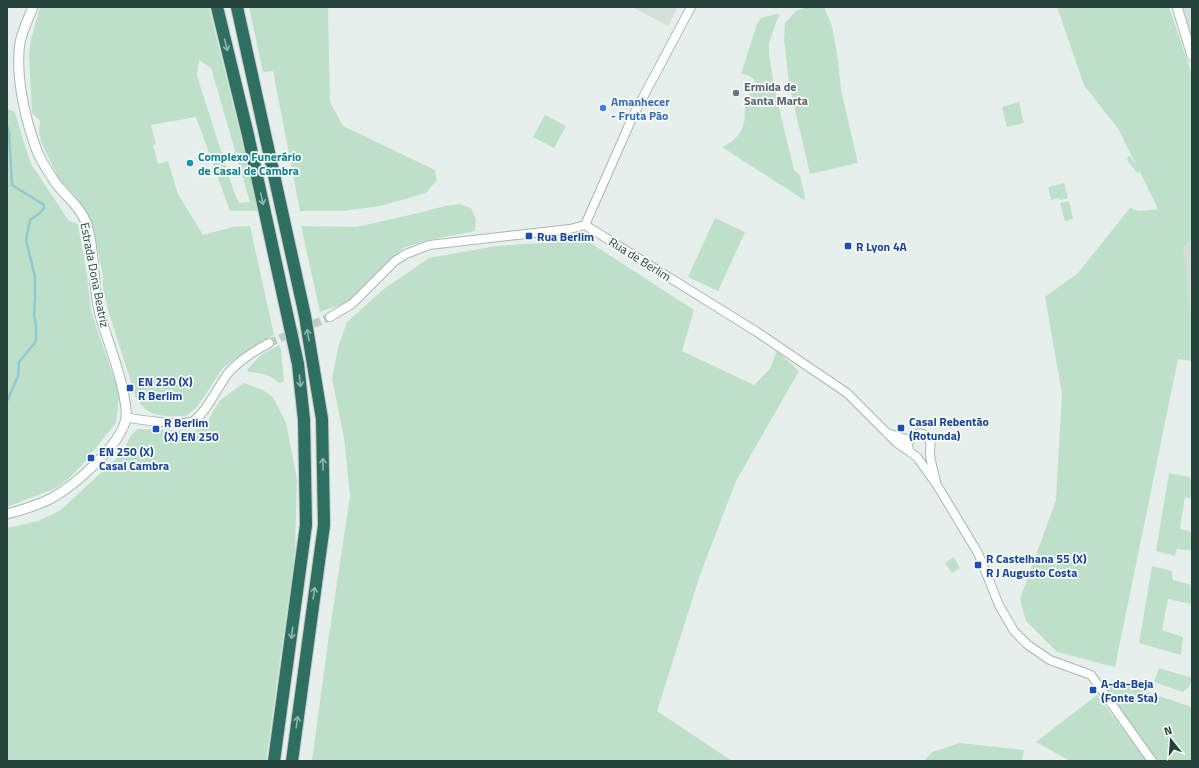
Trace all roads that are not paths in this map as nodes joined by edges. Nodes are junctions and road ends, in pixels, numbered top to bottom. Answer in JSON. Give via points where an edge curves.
{"nodes":[{"id":1,"x":33,"y":7,"type":"edge"},
{"id":2,"x":217,"y":7,"type":"edge"},
{"id":3,"x":237,"y":7,"type":"edge"},
{"id":4,"x":691,"y":7,"type":"edge"},
{"id":5,"x":1176,"y":7,"type":"edge"},
{"id":6,"x":1192,"y":56,"type":"edge"},
{"id":7,"x":585,"y":225,"type":"junction"},
{"id":8,"x":330,"y":317,"type":"tunnel mouth"},
{"id":9,"x":268,"y":343,"type":"tunnel mouth"},
{"id":10,"x":126,"y":417,"type":"junction"},
{"id":11,"x":887,"y":433,"type":"junction"},
{"id":12,"x":909,"y":440,"type":"junction"},
{"id":13,"x":908,"y":450,"type":"junction"},
{"id":14,"x":930,"y":451,"type":"junction"},
{"id":15,"x":917,"y":457,"type":"junction"},
{"id":16,"x":937,"y":485,"type":"junction"},
{"id":17,"x":7,"y":514,"type":"edge"},
{"id":18,"x":274,"y":761,"type":"edge"},
{"id":19,"x":292,"y":761,"type":"edge"},
{"id":20,"x":1152,"y":761,"type":"edge"}],
"edges":[{"from":1,"to":10,"type":"main road","name":"Estrada Dona Beatriz","via":[[23,30],[19,52],[20,76],[29,124],[37,152],[55,182],[81,211],[87,225],[94,259],[95,287],[100,314],[120,378]]},
{"from":2,"to":18,"type":"highway","one_way":true,"via":[[298,364],[304,420],[306,524]]},
{"from":19,"to":3,"type":"highway","one_way":true,"via":[[324,525],[322,419],[305,316]]},
{"from":4,"to":7,"type":"street","via":[[633,116]]},
{"from":5,"to":6,"type":"main road"},
{"from":7,"to":8,"type":"street","via":[[416,249],[395,261],[352,304]]},
{"from":7,"to":11,"type":"street","name":"Rua de Berlim","via":[[757,332],[847,393]]},
{"from":9,"to":10,"type":"street","via":[[235,366],[199,417],[192,421],[186,423]]},
{"from":10,"to":17,"type":"main road","via":[[123,428],[113,443],[84,475],[50,500]]},
{"from":11,"to":12,"type":"street"},
{"from":11,"to":13,"type":"street","name":"Rua de Berlim"},
{"from":12,"to":13,"type":"street"},
{"from":12,"to":14,"type":"street","via":[[918,434],[925,435],[931,444]]},
{"from":13,"to":15,"type":"street"},
{"from":14,"to":15,"type":"street","via":[[925,456]]},
{"from":14,"to":16,"type":"street"},
{"from":15,"to":16,"type":"street"},
{"from":16,"to":20,"type":"street","via":[[978,553],[1000,605],[1014,630],[1028,645],[1050,660],[1091,675]]}]}
